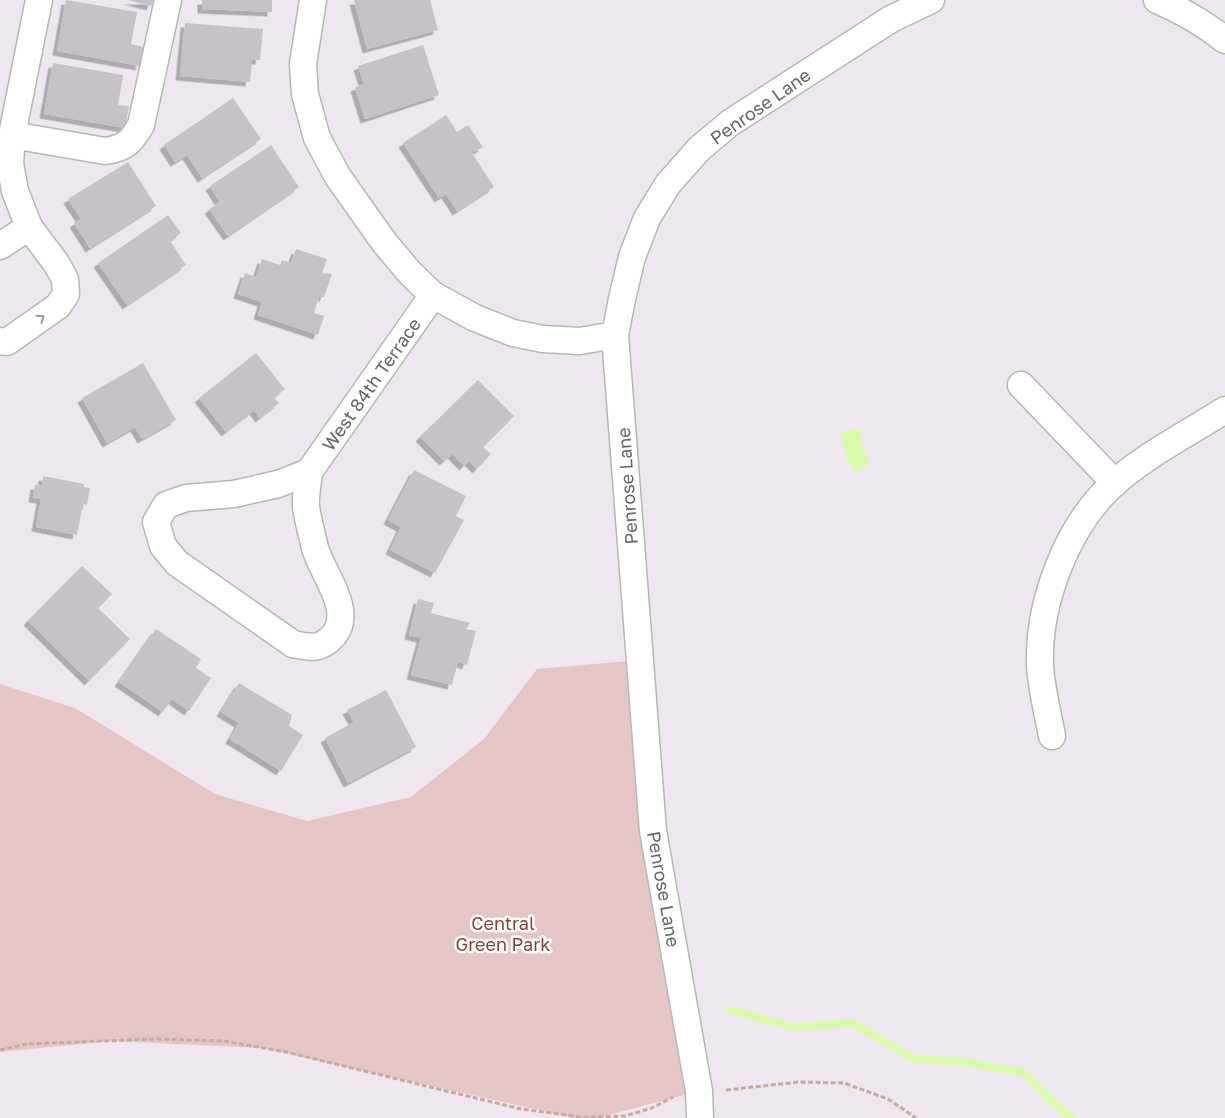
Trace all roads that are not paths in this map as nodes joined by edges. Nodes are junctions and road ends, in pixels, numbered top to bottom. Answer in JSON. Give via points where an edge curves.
{"nodes":[{"id":1,"x":39,"y":0,"type":"edge"},
{"id":2,"x":168,"y":0,"type":"edge"},
{"id":3,"x":313,"y":0,"type":"edge"},
{"id":4,"x":931,"y":0,"type":"edge"},
{"id":5,"x":1157,"y":0,"type":"edge"},
{"id":6,"x":1225,"y":40,"type":"edge"},
{"id":7,"x":12,"y":135,"type":"junction"},
{"id":8,"x":29,"y":227,"type":"junction"},
{"id":9,"x":0,"y":246,"type":"edge"},
{"id":10,"x":433,"y":295,"type":"junction"},
{"id":11,"x":615,"y":335,"type":"junction"},
{"id":12,"x":0,"y":341,"type":"edge"},
{"id":13,"x":1022,"y":386,"type":"dead end"},
{"id":14,"x":1225,"y":410,"type":"edge"},
{"id":15,"x":309,"y":472,"type":"junction"},
{"id":16,"x":1115,"y":483,"type":"junction"},
{"id":17,"x":1052,"y":736,"type":"dead end"},
{"id":18,"x":700,"y":1118,"type":"edge"}],
"edges":[{"from":1,"to":7,"type":"street"},
{"from":2,"to":7,"type":"street","via":[[142,125],[132,140],[120,149],[105,151]]},
{"from":3,"to":10,"type":"street","via":[[303,64],[305,94],[318,138],[338,177],[384,242]]},
{"from":4,"to":11,"type":"street","name":"Penrose Lane","via":[[890,19],[730,123],[699,149],[668,184],[647,218],[632,257]]},
{"from":5,"to":6,"type":"street"},
{"from":7,"to":8,"type":"street","via":[[10,163]]},
{"from":8,"to":9,"type":"street"},
{"from":12,"to":8,"type":"street","one_way":true,"via":[[7,342],[58,306],[66,294],[65,279]]},
{"from":10,"to":11,"type":"street","via":[[475,318],[513,333],[580,341]]},
{"from":10,"to":15,"type":"street","name":"West 84th Terrace"},
{"from":11,"to":18,"type":"street","name":"Penrose Lane","via":[[653,831],[699,1091]]},
{"from":13,"to":16,"type":"street"},
{"from":14,"to":16,"type":"street","via":[[1148,458]]},
{"from":15,"to":15,"type":"street","name":"West 84th Terrace","via":[[278,484],[234,494],[186,498],[166,506],[156,522],[163,546],[178,564],[292,644],[314,648],[329,641],[338,630],[341,611],[316,550],[306,506]]},
{"from":16,"to":17,"type":"street","via":[[1088,512],[1070,543],[1042,618],[1040,666]]}]}
